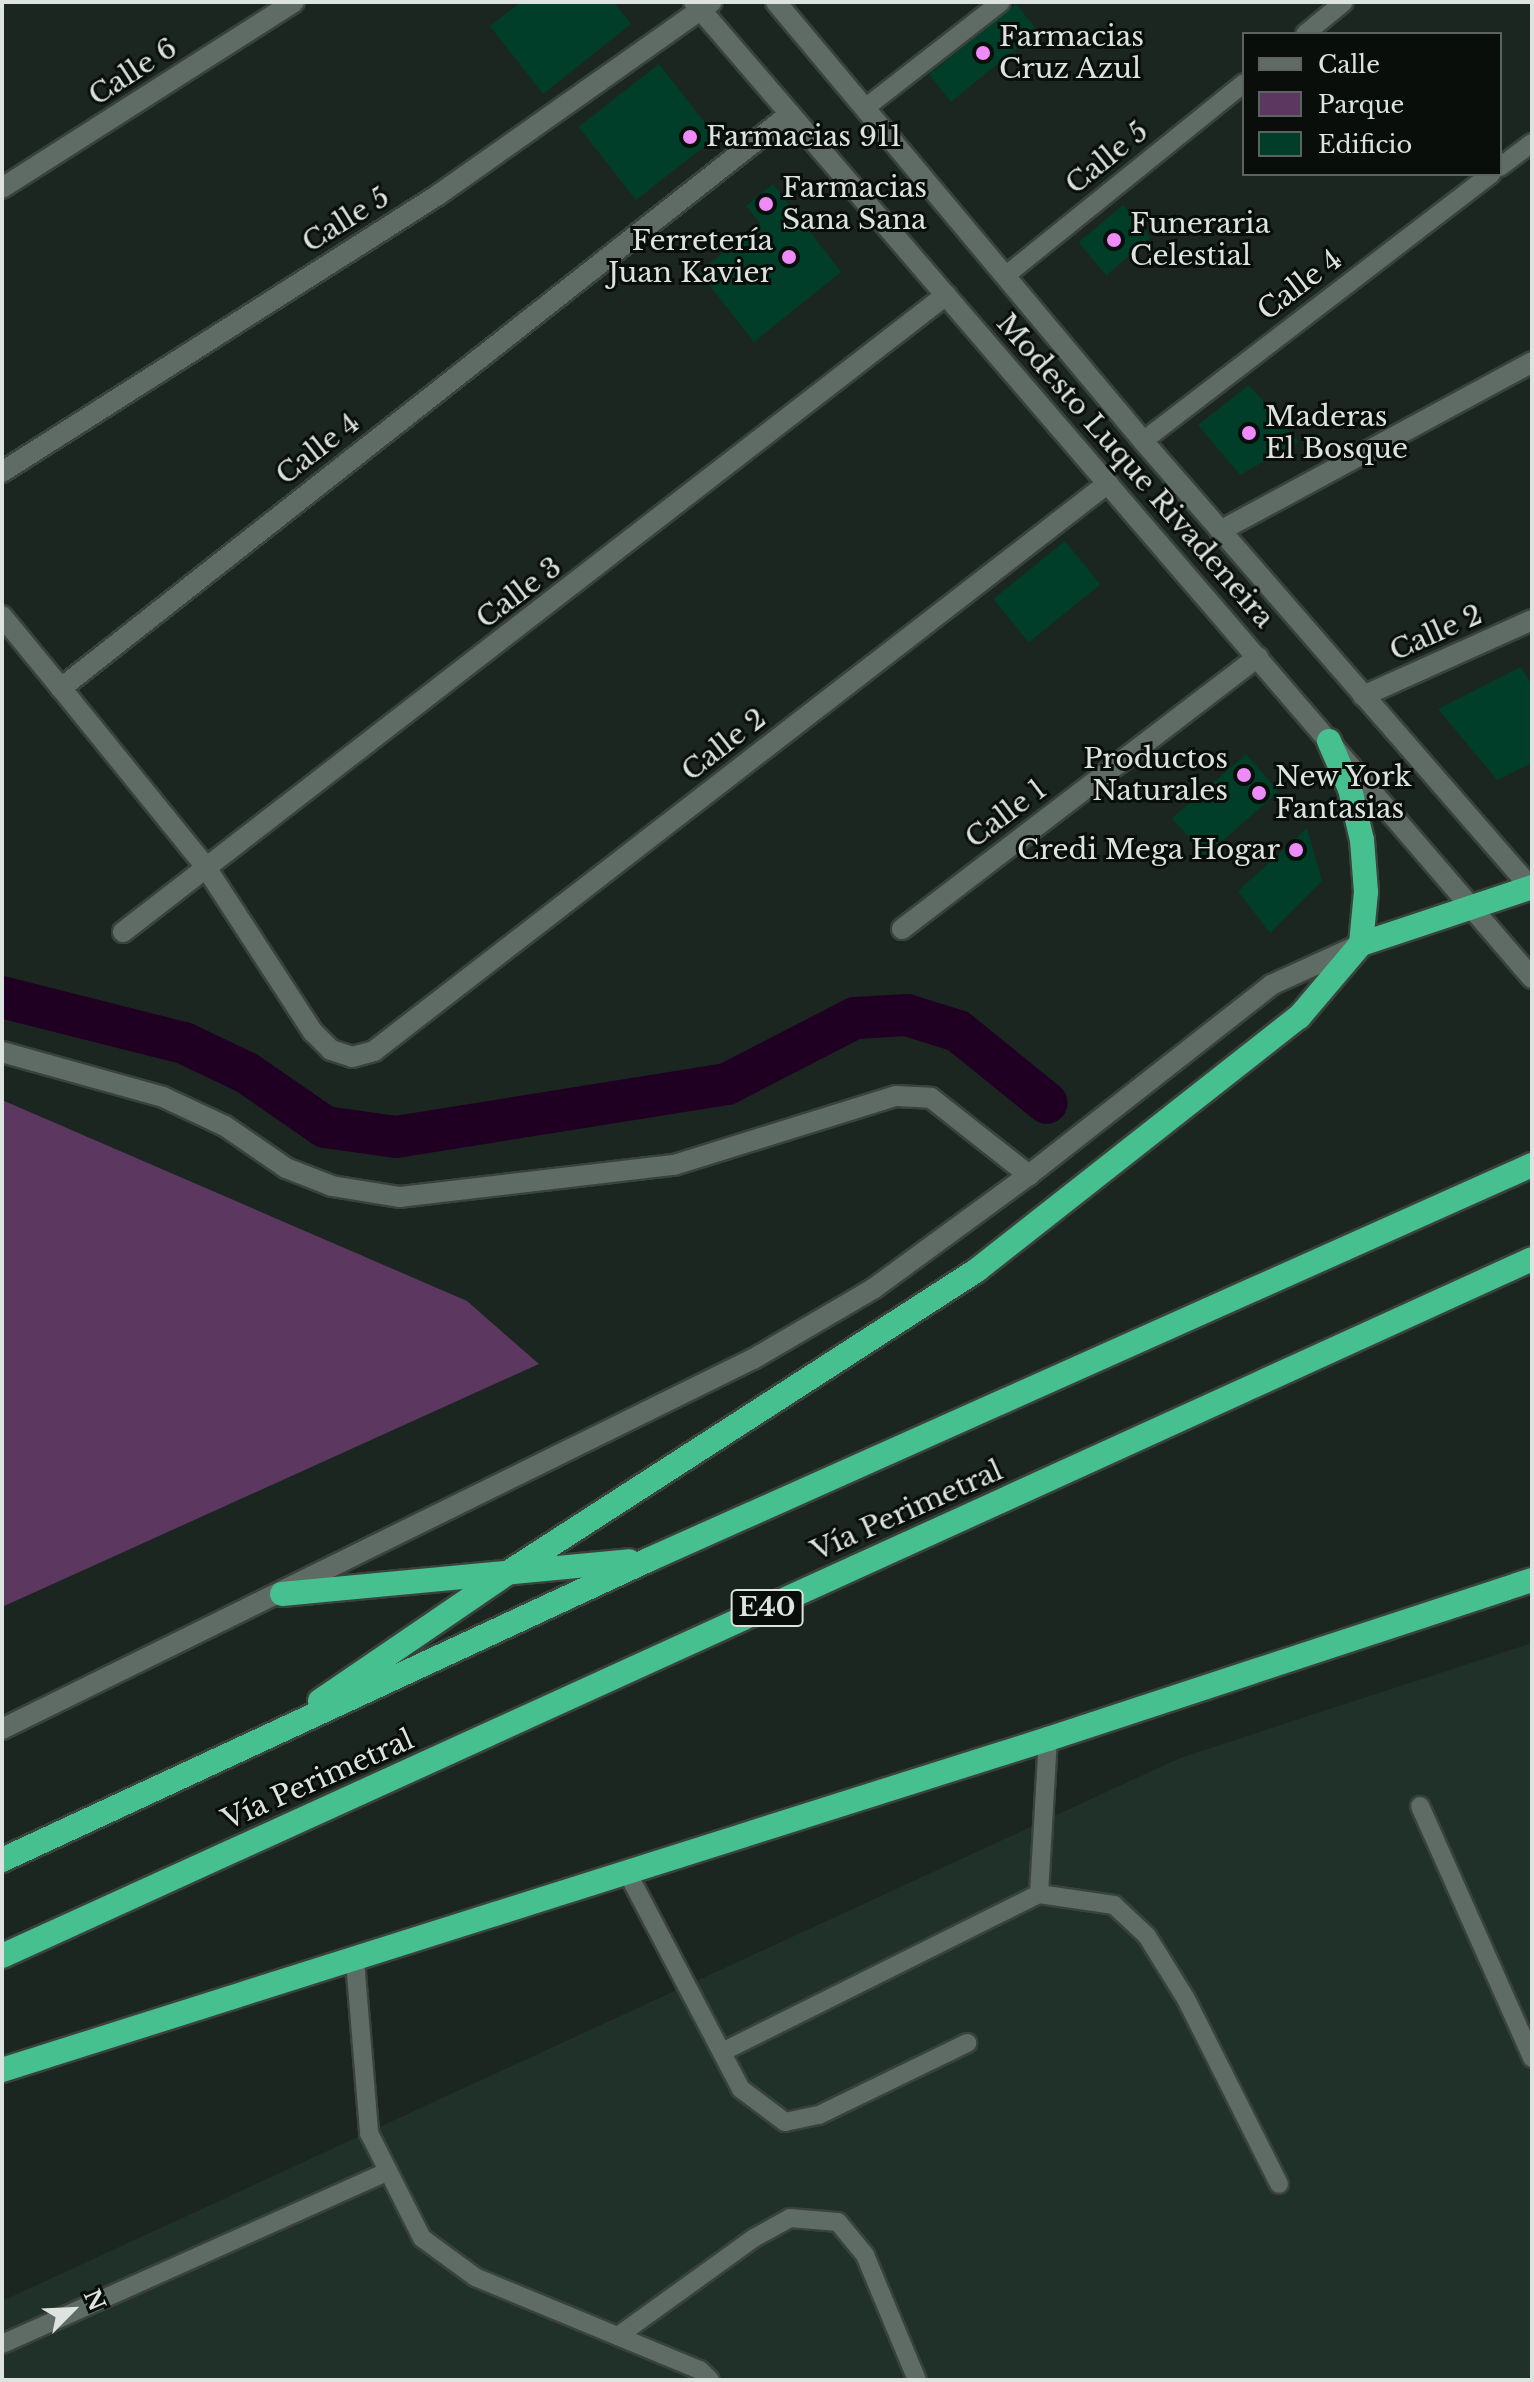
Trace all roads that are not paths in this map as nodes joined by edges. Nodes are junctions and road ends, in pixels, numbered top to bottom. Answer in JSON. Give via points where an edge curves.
{"nodes":[{"id":1,"x":294,"y":2,"type":"edge"},
{"id":2,"x":776,"y":2,"type":"edge"},
{"id":3,"x":1001,"y":2,"type":"edge"},
{"id":4,"x":1344,"y":2,"type":"edge"},
{"id":5,"x":702,"y":5,"type":"edge"},
{"id":6,"x":1307,"y":32,"type":"edge"},
{"id":7,"x":1242,"y":85,"type":"edge"},
{"id":8,"x":865,"y":108,"type":"junction"},
{"id":9,"x":790,"y":114,"type":"junction"},
{"id":10,"x":1532,"y":143,"type":"edge"},
{"id":11,"x":1502,"y":166,"type":"edge"},
{"id":12,"x":1488,"y":176,"type":"edge"},
{"id":13,"x":2,"y":188,"type":"edge"},
{"id":14,"x":1005,"y":276,"type":"junction"},
{"id":15,"x":946,"y":295,"type":"junction"},
{"id":16,"x":1532,"y":362,"type":"edge"},
{"id":17,"x":1143,"y":441,"type":"junction"},
{"id":18,"x":2,"y":472,"type":"edge"},
{"id":19,"x":1108,"y":483,"type":"junction"},
{"id":20,"x":1220,"y":531,"type":"junction"},
{"id":21,"x":2,"y":616,"type":"edge"},
{"id":22,"x":1532,"y":620,"type":"edge"},
{"id":23,"x":1258,"y":657,"type":"junction"},
{"id":24,"x":61,"y":688,"type":"junction"},
{"id":25,"x":1363,"y":696,"type":"junction"},
{"id":26,"x":1329,"y":741,"type":"junction"},
{"id":27,"x":205,"y":866,"type":"junction"},
{"id":28,"x":1531,"y":888,"type":"edge"},
{"id":29,"x":1475,"y":906,"type":"junction"},
{"id":30,"x":902,"y":929,"type":"dead end"},
{"id":31,"x":123,"y":932,"type":"dead end"},
{"id":32,"x":1361,"y":944,"type":"junction"},
{"id":33,"x":1532,"y":978,"type":"edge"},
{"id":34,"x":2,"y":1052,"type":"edge"},
{"id":35,"x":1525,"y":1169,"type":"edge"},
{"id":36,"x":1029,"y":1175,"type":"junction"},
{"id":37,"x":1532,"y":1259,"type":"edge"},
{"id":38,"x":648,"y":1560,"type":"junction"},
{"id":39,"x":509,"y":1572,"type":"junction"},
{"id":40,"x":1532,"y":1580,"type":"edge"},
{"id":41,"x":282,"y":1594,"type":"junction"},
{"id":42,"x":2,"y":1729,"type":"edge"},
{"id":43,"x":1048,"y":1739,"type":"junction"},
{"id":44,"x":259,"y":1743,"type":"junction"},
{"id":45,"x":1420,"y":1806,"type":"dead end"},
{"id":46,"x":2,"y":1860,"type":"edge"},
{"id":47,"x":627,"y":1872,"type":"junction"},
{"id":48,"x":1039,"y":1894,"type":"junction"},
{"id":49,"x":2,"y":1956,"type":"edge"},
{"id":50,"x":355,"y":1961,"type":"junction"},
{"id":51,"x":967,"y":2043,"type":"dead end"},
{"id":52,"x":722,"y":2052,"type":"junction"},
{"id":53,"x":1532,"y":2058,"type":"edge"},
{"id":54,"x":2,"y":2070,"type":"edge"},
{"id":55,"x":388,"y":2171,"type":"junction"},
{"id":56,"x":1279,"y":2184,"type":"dead end"},
{"id":57,"x":618,"y":2336,"type":"junction"},
{"id":58,"x":2,"y":2344,"type":"edge"},
{"id":59,"x":710,"y":2380,"type":"edge"},
{"id":60,"x":917,"y":2380,"type":"edge"}],
"edges":[{"from":1,"to":13,"type":"street","name":"Calle 6"},
{"from":2,"to":8,"type":"street","name":"Modesto Luque Rivadeneira"},
{"from":3,"to":8,"type":"lane"},
{"from":4,"to":6,"type":"lane"},
{"from":5,"to":9,"type":"street","name":"Modesto Luque Rivadeneira"},
{"from":5,"to":18,"type":"street","name":"Calle 5","via":[[438,195]]},
{"from":7,"to":14,"type":"lane","name":"Calle 5"},
{"from":8,"to":14,"type":"street","name":"Modesto Luque Rivadeneira"},
{"from":9,"to":15,"type":"street","name":"Modesto Luque Rivadeneira"},
{"from":9,"to":24,"type":"street","name":"Calle 4"},
{"from":10,"to":11,"type":"lane"},
{"from":12,"to":17,"type":"lane","name":"Calle 4"},
{"from":14,"to":17,"type":"street","name":"Modesto Luque Rivadeneira"},
{"from":15,"to":19,"type":"street","name":"Modesto Luque Rivadeneira"},
{"from":15,"to":27,"type":"street","name":"Calle 3"},
{"from":16,"to":20,"type":"street"},
{"from":17,"to":20,"type":"street","name":"Modesto Luque Rivadeneira"},
{"from":19,"to":23,"type":"street","name":"Modesto Luque Rivadeneira"},
{"from":19,"to":27,"type":"street","name":"Calle 2","via":[[374,1051],[352,1057],[322,1041]]},
{"from":20,"to":25,"type":"street","name":"Modesto Luque Rivadeneira"},
{"from":21,"to":24,"type":"street"},
{"from":22,"to":25,"type":"street","name":"Calle 2"},
{"from":23,"to":26,"type":"street","name":"Modesto Luque Rivadeneira"},
{"from":23,"to":30,"type":"street","name":"Calle 1"},
{"from":24,"to":27,"type":"street"},
{"from":25,"to":28,"type":"street","name":"Modesto Luque Rivadeneira"},
{"from":26,"to":29,"type":"street","name":"Modesto Luque Rivadeneira"},
{"from":26,"to":32,"type":"highway","via":[[1350,789],[1362,840],[1366,892]]},
{"from":27,"to":31,"type":"street","name":"Calle 3"},
{"from":28,"to":29,"type":"highway"},
{"from":29,"to":32,"type":"highway"},
{"from":29,"to":33,"type":"street","name":"Modesto Luque Rivadeneira"},
{"from":32,"to":36,"type":"street","via":[[1271,985]]},
{"from":32,"to":39,"type":"highway","via":[[1299,1017],[977,1270]]},
{"from":34,"to":36,"type":"street","via":[[163,1097],[225,1126],[286,1168],[332,1186],[400,1197],[674,1165],[896,1096],[931,1098]]},
{"from":35,"to":38,"type":"highway","name":"Vía Perimetral"},
{"from":36,"to":41,"type":"street","via":[[873,1289],[753,1359]]},
{"from":37,"to":49,"type":"highway","name":"Vía Perimetral","number":"E40"},
{"from":38,"to":39,"type":"highway"},
{"from":38,"to":44,"type":"highway","name":"Vía Perimetral"},
{"from":39,"to":41,"type":"highway"},
{"from":39,"to":44,"type":"highway"},
{"from":40,"to":43,"type":"highway"},
{"from":41,"to":42,"type":"street"},
{"from":43,"to":47,"type":"highway"},
{"from":43,"to":48,"type":"lane"},
{"from":44,"to":46,"type":"highway","name":"Vía Perimetral"},
{"from":45,"to":53,"type":"lane"},
{"from":47,"to":50,"type":"highway"},
{"from":47,"to":52,"type":"lane"},
{"from":48,"to":52,"type":"lane"},
{"from":48,"to":56,"type":"lane","via":[[1114,1905],[1147,1936],[1186,1999]]},
{"from":50,"to":54,"type":"highway"},
{"from":50,"to":55,"type":"lane","via":[[369,2133]]},
{"from":51,"to":52,"type":"lane","via":[[819,2115],[785,2122],[741,2089]]},
{"from":55,"to":57,"type":"lane","via":[[422,2238],[475,2277]]},
{"from":55,"to":58,"type":"lane"},
{"from":57,"to":59,"type":"lane","via":[[700,2370]]},
{"from":57,"to":60,"type":"lane","via":[[790,2218],[838,2222],[865,2255]]}]}
